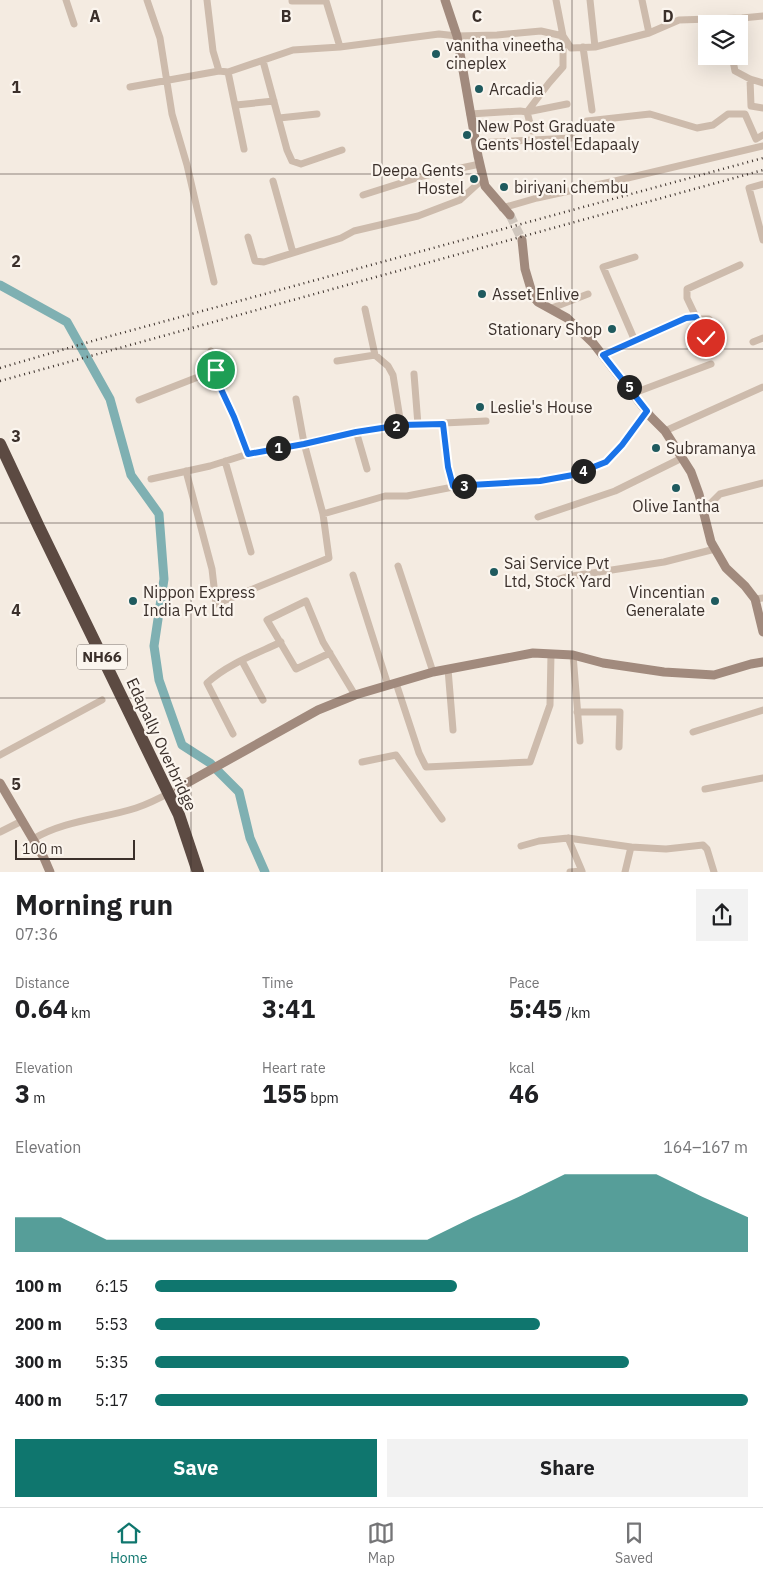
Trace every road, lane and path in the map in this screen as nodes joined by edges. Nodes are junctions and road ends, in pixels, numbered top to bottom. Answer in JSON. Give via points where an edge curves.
{"nodes":[{"id":1,"x":66,"y":0,"type":"edge"},
{"id":2,"x":147,"y":0,"type":"edge"},
{"id":3,"x":207,"y":0,"type":"edge"},
{"id":4,"x":445,"y":0,"type":"edge"},
{"id":5,"x":556,"y":0,"type":"edge"},
{"id":6,"x":590,"y":0,"type":"edge"},
{"id":7,"x":642,"y":0,"type":"edge"},
{"id":8,"x":292,"y":1,"type":"edge"},
{"id":9,"x":763,"y":16,"type":"edge"},
{"id":10,"x":748,"y":18,"type":"edge"},
{"id":11,"x":698,"y":20,"type":"edge"},
{"id":12,"x":74,"y":24,"type":"dead end"},
{"id":13,"x":650,"y":33,"type":"junction"},
{"id":14,"x":457,"y":36,"type":"junction"},
{"id":15,"x":564,"y":36,"type":"junction"},
{"id":16,"x":340,"y":47,"type":"junction"},
{"id":17,"x":583,"y":47,"type":"junction"},
{"id":18,"x":595,"y":47,"type":"junction"},
{"id":19,"x":262,"y":60,"type":"junction"},
{"id":20,"x":734,"y":65,"type":"edge"},
{"id":21,"x":219,"y":70,"type":"junction"},
{"id":22,"x":228,"y":72,"type":"junction"},
{"id":23,"x":750,"y":79,"type":"junction"},
{"id":24,"x":166,"y":80,"type":"junction"},
{"id":25,"x":763,"y":83,"type":"edge"},
{"id":26,"x":130,"y":87,"type":"dead end"},
{"id":27,"x":274,"y":100,"type":"junction"},
{"id":28,"x":567,"y":104,"type":"dead end"},
{"id":29,"x":236,"y":106,"type":"junction"},
{"id":30,"x":763,"y":108,"type":"edge"},
{"id":31,"x":592,"y":110,"type":"dead end"},
{"id":32,"x":527,"y":112,"type":"junction"},
{"id":33,"x":317,"y":114,"type":"dead end"},
{"id":34,"x":470,"y":114,"type":"junction"},
{"id":35,"x":279,"y":118,"type":"junction"},
{"id":36,"x":587,"y":121,"type":"dead end"},
{"id":37,"x":532,"y":131,"type":"dead end"},
{"id":38,"x":763,"y":135,"type":"edge"},
{"id":39,"x":572,"y":138,"type":"dead end"},
{"id":40,"x":475,"y":143,"type":"junction"},
{"id":41,"x":763,"y":146,"type":"edge"},
{"id":42,"x":244,"y":150,"type":"dead end"},
{"id":43,"x":342,"y":150,"type":"dead end"},
{"id":44,"x":480,"y":164,"type":"junction"},
{"id":45,"x":483,"y":179,"type":"junction"},
{"id":46,"x":273,"y":181,"type":"dead end"},
{"id":47,"x":763,"y":184,"type":"edge"},
{"id":48,"x":364,"y":195,"type":"dead end"},
{"id":49,"x":502,"y":208,"type":"junction"},
{"id":50,"x":510,"y":215,"type":"tunnel mouth"},
{"id":51,"x":248,"y":237,"type":"dead end"},
{"id":52,"x":522,"y":240,"type":"tunnel mouth"},
{"id":53,"x":763,"y":240,"type":"edge"},
{"id":54,"x":293,"y":253,"type":"junction"},
{"id":55,"x":635,"y":257,"type":"dead end"},
{"id":56,"x":740,"y":265,"type":"dead end"},
{"id":57,"x":214,"y":282,"type":"dead end"},
{"id":58,"x":588,"y":294,"type":"dead end"},
{"id":59,"x":552,"y":308,"type":"junction"},
{"id":60,"x":365,"y":309,"type":"dead end"},
{"id":61,"x":696,"y":317,"type":"junction"},
{"id":62,"x":718,"y":332,"type":"dead end"},
{"id":63,"x":706,"y":338,"type":"dead end"},
{"id":64,"x":763,"y":338,"type":"edge"},
{"id":65,"x":635,"y":341,"type":"junction"},
{"id":66,"x":754,"y":342,"type":"dead end"},
{"id":67,"x":211,"y":351,"type":"dead end"},
{"id":68,"x":375,"y":355,"type":"junction"},
{"id":69,"x":603,"y":355,"type":"junction"},
{"id":70,"x":338,"y":361,"type":"dead end"},
{"id":71,"x":711,"y":364,"type":"dead end"},
{"id":72,"x":216,"y":370,"type":"junction"},
{"id":73,"x":414,"y":374,"type":"dead end"},
{"id":74,"x":763,"y":387,"type":"edge"},
{"id":75,"x":634,"y":393,"type":"junction"},
{"id":76,"x":296,"y":399,"type":"dead end"},
{"id":77,"x":139,"y":400,"type":"dead end"},
{"id":78,"x":647,"y":411,"type":"junction"},
{"id":79,"x":486,"y":421,"type":"dead end"},
{"id":80,"x":443,"y":424,"type":"junction"},
{"id":81,"x":401,"y":425,"type":"junction"},
{"id":82,"x":418,"y":425,"type":"junction"},
{"id":83,"x":665,"y":431,"type":"junction"},
{"id":84,"x":356,"y":432,"type":"junction"},
{"id":85,"x":0,"y":444,"type":"edge"},
{"id":86,"x":304,"y":444,"type":"junction"},
{"id":87,"x":248,"y":454,"type":"junction"},
{"id":88,"x":682,"y":458,"type":"junction"},
{"id":89,"x":225,"y":461,"type":"junction"},
{"id":90,"x":367,"y":469,"type":"dead end"},
{"id":91,"x":186,"y":471,"type":"junction"},
{"id":92,"x":151,"y":479,"type":"dead end"},
{"id":93,"x":763,"y":483,"type":"edge"},
{"id":94,"x":453,"y":486,"type":"junction"},
{"id":95,"x":703,"y":511,"type":"junction"},
{"id":96,"x":323,"y":514,"type":"junction"},
{"id":97,"x":538,"y":517,"type":"dead end"},
{"id":98,"x":715,"y":549,"type":"junction"},
{"id":99,"x":251,"y":552,"type":"dead end"},
{"id":100,"x":398,"y":566,"type":"dead end"},
{"id":101,"x":353,"y":574,"type":"dead end"},
{"id":102,"x":552,"y":581,"type":"dead end"},
{"id":103,"x":759,"y":599,"type":"edge"},
{"id":104,"x":763,"y":632,"type":"edge"},
{"id":105,"x":281,"y":642,"type":"junction"},
{"id":106,"x":330,"y":653,"type":"junction"},
{"id":107,"x":552,"y":654,"type":"junction"},
{"id":108,"x":573,"y":655,"type":"junction"},
{"id":109,"x":242,"y":661,"type":"junction"},
{"id":110,"x":763,"y":662,"type":"edge"},
{"id":111,"x":448,"y":669,"type":"junction"},
{"id":112,"x":433,"y":672,"type":"junction"},
{"id":113,"x":392,"y":684,"type":"junction"},
{"id":114,"x":355,"y":695,"type":"junction"},
{"id":115,"x":102,"y":700,"type":"dead end"},
{"id":116,"x":263,"y":700,"type":"dead end"},
{"id":117,"x":763,"y":710,"type":"edge"},
{"id":118,"x":577,"y":712,"type":"junction"},
{"id":119,"x":453,"y":730,"type":"dead end"},
{"id":120,"x":693,"y":732,"type":"dead end"},
{"id":121,"x":233,"y":734,"type":"dead end"},
{"id":122,"x":580,"y":741,"type":"dead end"},
{"id":123,"x":619,"y":747,"type":"dead end"},
{"id":124,"x":0,"y":754,"type":"edge"},
{"id":125,"x":362,"y":762,"type":"dead end"},
{"id":126,"x":763,"y":778,"type":"edge"},
{"id":127,"x":0,"y":783,"type":"edge"},
{"id":128,"x":178,"y":788,"type":"joint"},
{"id":129,"x":705,"y":789,"type":"dead end"},
{"id":130,"x":442,"y":819,"type":"dead end"},
{"id":131,"x":22,"y":821,"type":"junction"},
{"id":132,"x":0,"y":832,"type":"edge"},
{"id":133,"x":33,"y":838,"type":"junction"},
{"id":134,"x":568,"y":838,"type":"junction"},
{"id":135,"x":521,"y":846,"type":"dead end"},
{"id":136,"x":631,"y":847,"type":"junction"},
{"id":137,"x":50,"y":872,"type":"edge"},
{"id":138,"x":198,"y":872,"type":"edge"},
{"id":139,"x":570,"y":872,"type":"edge"},
{"id":140,"x":625,"y":872,"type":"edge"},
{"id":141,"x":714,"y":872,"type":"edge"}],
"edges":[{"from":1,"to":12,"type":"street"},
{"from":2,"to":24,"type":"street","via":[[160,38]]},
{"from":3,"to":21,"type":"street","via":[[213,51]]},
{"from":4,"to":14,"type":"street"},
{"from":5,"to":15,"type":"street"},
{"from":6,"to":18,"type":"street"},
{"from":7,"to":13,"type":"street"},
{"from":8,"to":16,"type":"street","via":[[326,1]]},
{"from":9,"to":10,"type":"street"},
{"from":11,"to":13,"type":"street","via":[[679,20]]},
{"from":13,"to":18,"type":"street"},
{"from":14,"to":15,"type":"street","via":[[541,31]]},
{"from":14,"to":16,"type":"street","via":[[440,34]]},
{"from":14,"to":34,"type":"street"},
{"from":15,"to":17,"type":"street","via":[[571,48]]},
{"from":15,"to":32,"type":"street","via":[[564,67]]},
{"from":16,"to":19,"type":"street","via":[[293,50]]},
{"from":17,"to":18,"type":"street"},
{"from":17,"to":31,"type":"street"},
{"from":19,"to":22,"type":"street"},
{"from":19,"to":27,"type":"street"},
{"from":20,"to":23,"type":"street","via":[[735,71]]},
{"from":21,"to":22,"type":"street"},
{"from":21,"to":24,"type":"street"},
{"from":22,"to":29,"type":"street"},
{"from":23,"to":25,"type":"street"},
{"from":23,"to":30,"type":"street","via":[[751,106]]},
{"from":24,"to":26,"type":"street"},
{"from":24,"to":57,"type":"street"},
{"from":27,"to":29,"type":"street"},
{"from":27,"to":35,"type":"street"},
{"from":28,"to":32,"type":"street"},
{"from":29,"to":42,"type":"street"},
{"from":32,"to":34,"type":"street"},
{"from":32,"to":37,"type":"street"},
{"from":33,"to":35,"type":"street"},
{"from":34,"to":40,"type":"street"},
{"from":35,"to":43,"type":"street","via":[[292,161],[301,164]]},
{"from":36,"to":38,"type":"street","via":[[650,114],[697,128],[713,125],[728,114],[745,114],[756,139]]},
{"from":39,"to":40,"type":"street"},
{"from":40,"to":44,"type":"street"},
{"from":41,"to":49,"type":"street"},
{"from":44,"to":45,"type":"street"},
{"from":44,"to":48,"type":"street","via":[[422,176]]},
{"from":45,"to":49,"type":"street"},
{"from":45,"to":54,"type":"street","via":[[453,203],[398,222],[354,231]]},
{"from":46,"to":54,"type":"street"},
{"from":47,"to":53,"type":"street","via":[[749,188]]},
{"from":49,"to":50,"type":"street"},
{"from":51,"to":54,"type":"street","via":[[256,262]]},
{"from":52,"to":59,"type":"street","via":[[530,289],[538,302]]},
{"from":55,"to":65,"type":"street","via":[[603,267]]},
{"from":56,"to":61,"type":"street","via":[[687,289],[687,298]]},
{"from":58,"to":59,"type":"street"},
{"from":59,"to":69,"type":"street","via":[[567,318]]},
{"from":60,"to":68,"type":"street"},
{"from":61,"to":62,"type":"street","via":[[709,319]]},
{"from":61,"to":63,"type":"street"},
{"from":61,"to":65,"type":"street","via":[[686,318]]},
{"from":64,"to":66,"type":"street"},
{"from":65,"to":69,"type":"street"},
{"from":67,"to":72,"type":"street"},
{"from":68,"to":70,"type":"street"},
{"from":68,"to":81,"type":"street","via":[[393,375]]},
{"from":69,"to":75,"type":"street"},
{"from":71,"to":75,"type":"street"},
{"from":72,"to":77,"type":"street"},
{"from":72,"to":87,"type":"street"},
{"from":73,"to":82,"type":"street"},
{"from":74,"to":83,"type":"street"},
{"from":75,"to":78,"type":"street"},
{"from":76,"to":86,"type":"street"},
{"from":78,"to":83,"type":"street"},
{"from":78,"to":94,"type":"street","via":[[606,462],[573,475],[540,481]]},
{"from":79,"to":80,"type":"street"},
{"from":80,"to":82,"type":"street"},
{"from":80,"to":94,"type":"street"},
{"from":81,"to":82,"type":"street"},
{"from":81,"to":84,"type":"street"},
{"from":83,"to":88,"type":"street"},
{"from":84,"to":86,"type":"street"},
{"from":84,"to":90,"type":"street"},
{"from":85,"to":138,"type":"highway","name":"Edapally Overbridge","number":"NH66","bridge":true,"via":[[179,815]]},
{"from":86,"to":87,"type":"street"},
{"from":86,"to":96,"type":"street"},
{"from":87,"to":89,"type":"street"},
{"from":88,"to":95,"type":"street","via":[[691,472]]},
{"from":88,"to":97,"type":"street","via":[[615,491]]},
{"from":89,"to":91,"type":"street"},
{"from":89,"to":99,"type":"street"},
{"from":91,"to":92,"type":"street"},
{"from":91,"to":96,"type":"street","via":[[212,570],[216,604],[329,558]]},
{"from":93,"to":95,"type":"street","via":[[720,494]]},
{"from":94,"to":96,"type":"street","via":[[407,496],[385,496]]},
{"from":95,"to":98,"type":"street"},
{"from":98,"to":102,"type":"street","via":[[664,562]]},
{"from":98,"to":103,"type":"street","via":[[726,568]]},
{"from":100,"to":112,"type":"street"},
{"from":101,"to":113,"type":"street"},
{"from":103,"to":104,"type":"street"},
{"from":105,"to":106,"type":"street","via":[[296,669]]},
{"from":105,"to":106,"type":"street","via":[[267,620],[306,601]]},
{"from":105,"to":109,"type":"street"},
{"from":106,"to":114,"type":"street"},
{"from":107,"to":108,"type":"street"},
{"from":107,"to":111,"type":"street","via":[[533,653]]},
{"from":107,"to":113,"type":"street","via":[[550,705],[530,762],[426,767]]},
{"from":108,"to":110,"type":"street","via":[[664,672],[714,675]]},
{"from":108,"to":118,"type":"street"},
{"from":109,"to":116,"type":"street"},
{"from":109,"to":121,"type":"street","via":[[207,683]]},
{"from":111,"to":112,"type":"street"},
{"from":111,"to":119,"type":"street"},
{"from":112,"to":113,"type":"street"},
{"from":113,"to":114,"type":"street"},
{"from":114,"to":128,"type":"street","via":[[318,710]]},
{"from":115,"to":124,"type":"street"},
{"from":117,"to":120,"type":"street"},
{"from":118,"to":122,"type":"street"},
{"from":118,"to":123,"type":"street","via":[[620,712]]},
{"from":125,"to":130,"type":"street","via":[[396,755]]},
{"from":126,"to":129,"type":"street"},
{"from":127,"to":131,"type":"street"},
{"from":128,"to":133,"type":"street","via":[[136,808],[74,822]]},
{"from":131,"to":132,"type":"street"},
{"from":131,"to":133,"type":"street"},
{"from":133,"to":137,"type":"street"},
{"from":134,"to":135,"type":"street"},
{"from":134,"to":136,"type":"street"},
{"from":134,"to":139,"type":"street","via":[[582,871]]},
{"from":136,"to":140,"type":"street"},
{"from":136,"to":141,"type":"street","via":[[666,849],[703,844]]}]}
